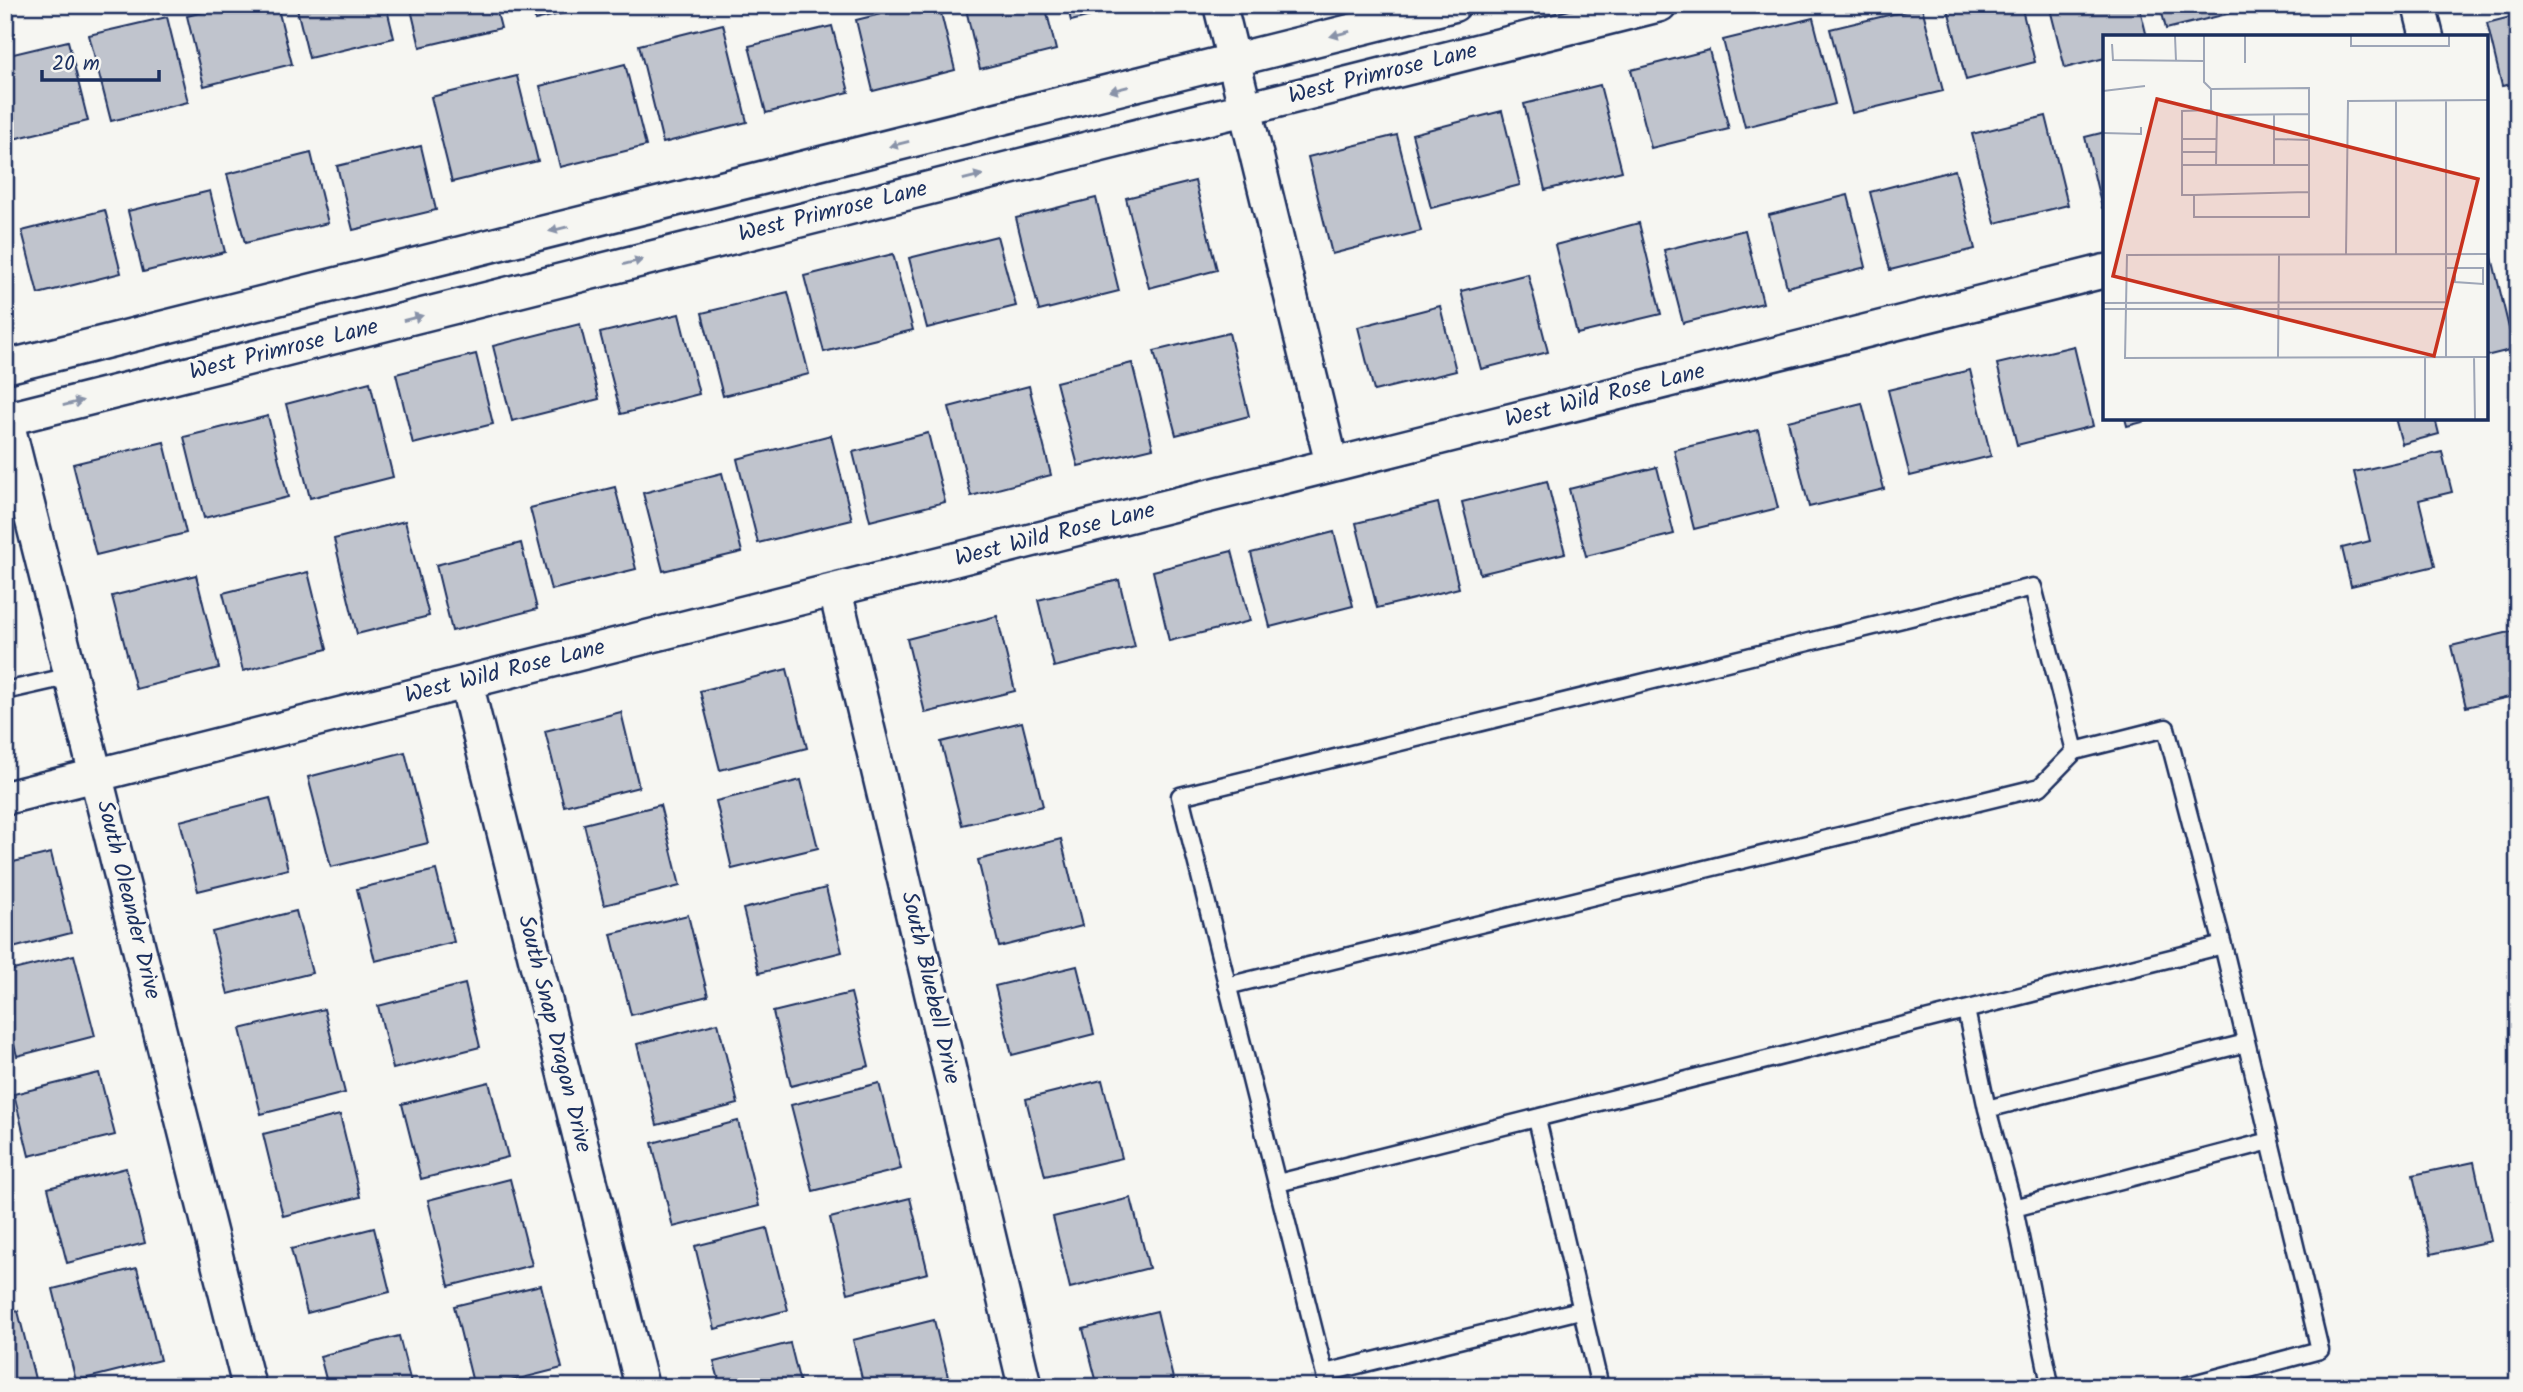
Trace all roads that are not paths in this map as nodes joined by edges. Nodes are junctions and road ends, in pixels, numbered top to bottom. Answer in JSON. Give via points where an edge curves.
{"nodes":[{"id":1,"x":1220,"y":5,"type":"edge"},
{"id":2,"x":1454,"y":5,"type":"edge"},
{"id":3,"x":2419,"y":5,"type":"edge"},
{"id":4,"x":1657,"y":6,"type":"edge"},
{"id":5,"x":2426,"y":35,"type":"edge"},
{"id":6,"x":1233,"y":61,"type":"junction"},
{"id":7,"x":1244,"y":109,"type":"junction"},
{"id":8,"x":796,"y":170,"type":"junction"},
{"id":9,"x":809,"y":218,"type":"junction"},
{"id":10,"x":435,"y":260,"type":"junction"},
{"id":11,"x":2103,"y":272,"type":"edge"},
{"id":12,"x":446,"y":309,"type":"junction"},
{"id":13,"x":5,"y":367,"type":"edge"},
{"id":14,"x":6,"y":416,"type":"edge"},
{"id":15,"x":1332,"y":465,"type":"junction"},
{"id":16,"x":835,"y":590,"type":"junction"},
{"id":17,"x":71,"y":676,"type":"junction"},
{"id":18,"x":466,"y":682,"type":"junction"},
{"id":19,"x":5,"y":691,"type":"edge"},
{"id":20,"x":2075,"y":751,"type":"junction"},
{"id":21,"x":97,"y":775,"type":"junction"},
{"id":22,"x":5,"y":798,"type":"edge"},
{"id":23,"x":2223,"y":945,"type":"junction"},
{"id":24,"x":1227,"y":986,"type":"junction"},
{"id":25,"x":1966,"y":1010,"type":"junction"},
{"id":26,"x":2246,"y":1043,"type":"junction"},
{"id":27,"x":1987,"y":1110,"type":"junction"},
{"id":28,"x":1537,"y":1119,"type":"junction"},
{"id":29,"x":2270,"y":1141,"type":"junction"},
{"id":30,"x":1278,"y":1183,"type":"junction"},
{"id":31,"x":2014,"y":1208,"type":"junction"},
{"id":32,"x":1580,"y":1310,"type":"junction"},
{"id":33,"x":1327,"y":1380,"type":"edge"},
{"id":34,"x":2049,"y":1386,"type":"edge"},
{"id":35,"x":249,"y":1387,"type":"edge"},
{"id":36,"x":642,"y":1387,"type":"edge"},
{"id":37,"x":1025,"y":1387,"type":"edge"},
{"id":38,"x":1600,"y":1387,"type":"edge"},
{"id":39,"x":2182,"y":1387,"type":"edge"}],
"edges":[{"from":1,"to":6,"type":"street"},
{"from":2,"to":6,"type":"street","one_way":true},
{"from":3,"to":5,"type":"street"},
{"from":4,"to":7,"type":"street","name":"West Primrose Lane"},
{"from":6,"to":7,"type":"street"},
{"from":6,"to":8,"type":"street","one_way":true},
{"from":9,"to":7,"type":"street","name":"West Primrose Lane","one_way":true},
{"from":7,"to":15,"type":"street"},
{"from":8,"to":9,"type":"street"},
{"from":8,"to":10,"type":"street","one_way":true},
{"from":12,"to":9,"type":"street","name":"West Primrose Lane","one_way":true},
{"from":10,"to":12,"type":"street"},
{"from":10,"to":13,"type":"street"},
{"from":11,"to":15,"type":"street","name":"West Wild Rose Lane"},
{"from":14,"to":12,"type":"street","name":"West Primrose Lane","one_way":true},
{"from":14,"to":17,"type":"street","name":"South Oleander Drive"},
{"from":15,"to":16,"type":"street","name":"West Wild Rose Lane"},
{"from":16,"to":18,"type":"street","name":"West Wild Rose Lane"},
{"from":16,"to":37,"type":"street","name":"South Bluebell Drive"},
{"from":17,"to":19,"type":"lane"},
{"from":17,"to":21,"type":"street","name":"South Oleander Drive"},
{"from":18,"to":21,"type":"street","name":"West Wild Rose Lane"},
{"from":18,"to":36,"type":"street","name":"South Snap Dragon Drive"},
{"from":20,"to":23,"type":"lane","via":[[2166,728]]},
{"from":20,"to":24,"type":"lane","via":[[2040,787]]},
{"from":20,"to":24,"type":"lane","via":[[2033,587],[1180,796]]},
{"from":21,"to":22,"type":"street","name":"West Wild Rose Lane"},
{"from":21,"to":35,"type":"street","name":"South Oleander Drive"},
{"from":23,"to":25,"type":"lane"},
{"from":23,"to":26,"type":"lane"},
{"from":24,"to":30,"type":"lane"},
{"from":25,"to":27,"type":"lane"},
{"from":25,"to":28,"type":"lane"},
{"from":26,"to":27,"type":"lane"},
{"from":26,"to":29,"type":"lane"},
{"from":27,"to":31,"type":"lane"},
{"from":28,"to":30,"type":"lane"},
{"from":28,"to":32,"type":"lane"},
{"from":29,"to":31,"type":"lane"},
{"from":29,"to":39,"type":"lane","via":[[2320,1350]]},
{"from":30,"to":33,"type":"lane"},
{"from":31,"to":34,"type":"lane"},
{"from":32,"to":33,"type":"lane"},
{"from":32,"to":38,"type":"lane"}]}
